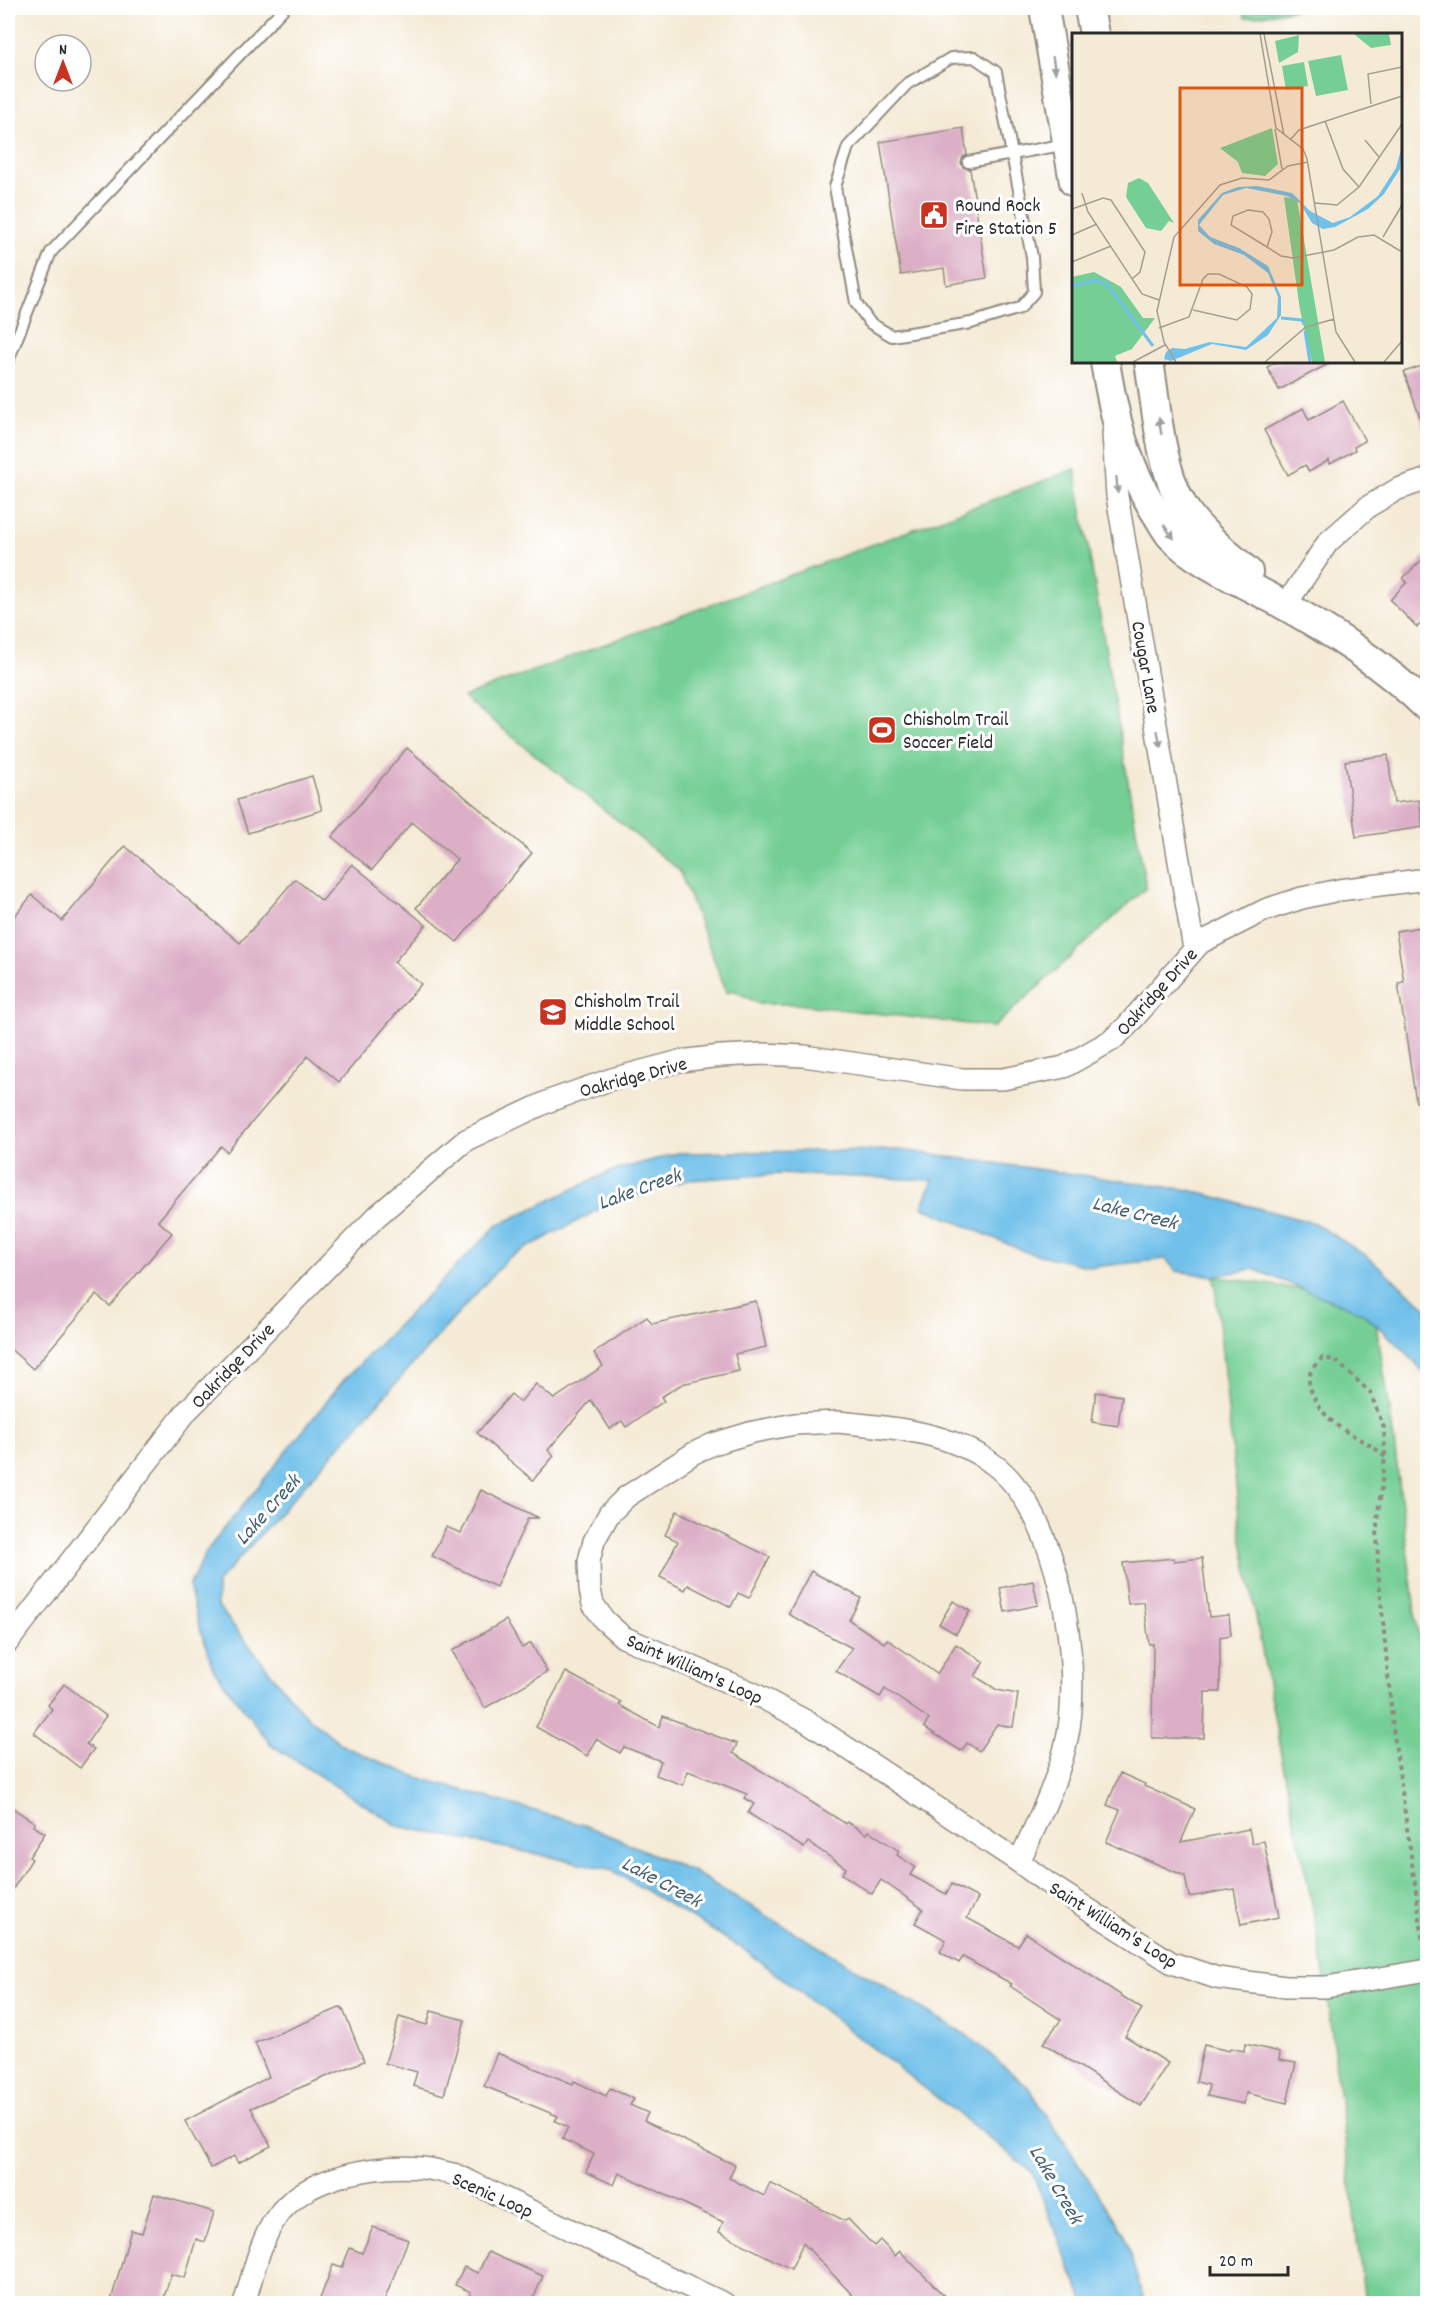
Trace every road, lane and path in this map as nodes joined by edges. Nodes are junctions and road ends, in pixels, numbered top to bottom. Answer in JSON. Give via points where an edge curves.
{"nodes":[{"id":1,"x":284,"y":8,"type":"edge"},
{"id":2,"x":1044,"y":8,"type":"edge"},
{"id":3,"x":1089,"y":8,"type":"edge"},
{"id":4,"x":1094,"y":33,"type":"edge"},
{"id":5,"x":1070,"y":144,"type":"edge"},
{"id":6,"x":1013,"y":154,"type":"junction"},
{"id":7,"x":968,"y":162,"type":"dead end"},
{"id":8,"x":1072,"y":163,"type":"edge"},
{"id":9,"x":8,"y":361,"type":"edge"},
{"id":10,"x":1149,"y":363,"type":"edge"},
{"id":11,"x":1107,"y":373,"type":"edge"},
{"id":12,"x":1428,"y":479,"type":"edge"},
{"id":13,"x":1285,"y":606,"type":"junction"},
{"id":14,"x":1428,"y":708,"type":"edge"},
{"id":15,"x":1428,"y":879,"type":"edge"},
{"id":16,"x":1194,"y":949,"type":"junction"},
{"id":17,"x":1385,"y":1457,"type":"junction"},
{"id":18,"x":8,"y":1642,"type":"edge"},
{"id":19,"x":1019,"y":1862,"type":"junction"},
{"id":20,"x":1423,"y":1941,"type":"dead end"},
{"id":21,"x":1428,"y":1970,"type":"edge"},
{"id":22,"x":244,"y":2304,"type":"edge"},
{"id":23,"x":725,"y":2304,"type":"edge"}],
"edges":[{"from":1,"to":9,"type":"lane","via":[[51,252]]},
{"from":2,"to":5,"type":"street","one_way":true},
{"from":3,"to":4,"type":"street"},
{"from":5,"to":6,"type":"lane"},
{"from":5,"to":8,"type":"street"},
{"from":6,"to":6,"type":"lane","via":[[1034,272],[1034,292],[1020,308],[971,323],[892,336],[870,323],[856,303],[835,187],[848,147],[907,84],[951,58],[974,57],[996,72]]},
{"from":6,"to":7,"type":"lane"},
{"from":13,"to":10,"type":"street","one_way":true,"via":[[1188,514],[1172,482]]},
{"from":11,"to":13,"type":"street","one_way":true,"via":[[1128,461],[1170,534],[1200,559]]},
{"from":11,"to":16,"type":"street","name":"Cougar Lane","one_way":true,"via":[[1118,496]]},
{"from":12,"to":13,"type":"street","via":[[1398,489],[1369,506],[1328,542]]},
{"from":13,"to":14,"type":"street","via":[[1387,671]]},
{"from":15,"to":16,"type":"street","name":"Oakridge Drive","via":[[1302,898],[1265,910]]},
{"from":16,"to":18,"type":"street","name":"Oakridge Drive","via":[[1112,1040],[1064,1067],[1003,1079],[962,1079],[804,1056],[763,1054],[680,1061],[549,1101],[466,1140],[376,1216],[187,1411]]},
{"from":17,"to":17,"type":"path","via":[[1384,1428],[1370,1392],[1335,1360],[1322,1358],[1309,1378],[1322,1410],[1334,1423],[1373,1445]]},
{"from":17,"to":20,"type":"path","via":[[1377,1521],[1378,1568],[1393,1728]]},
{"from":19,"to":19,"type":"street","name":"Saint William's Loop","via":[[1059,1770],[1068,1736],[1073,1684],[1066,1621],[1053,1560],[1025,1501],[994,1464],[951,1442],[897,1428],[837,1422],[795,1424],[753,1431],[694,1453],[648,1481],[609,1514],[594,1541],[589,1561],[590,1590],[593,1604],[604,1620],[623,1637],[753,1693],[808,1722]]},
{"from":19,"to":21,"type":"street","name":"Saint William's Loop","via":[[1173,1964],[1217,1978],[1286,1988],[1326,1987]]},
{"from":22,"to":23,"type":"street","name":"Scenic Loop","via":[[265,2238],[277,2216],[312,2187],[332,2178],[393,2167],[453,2174]]}]}
